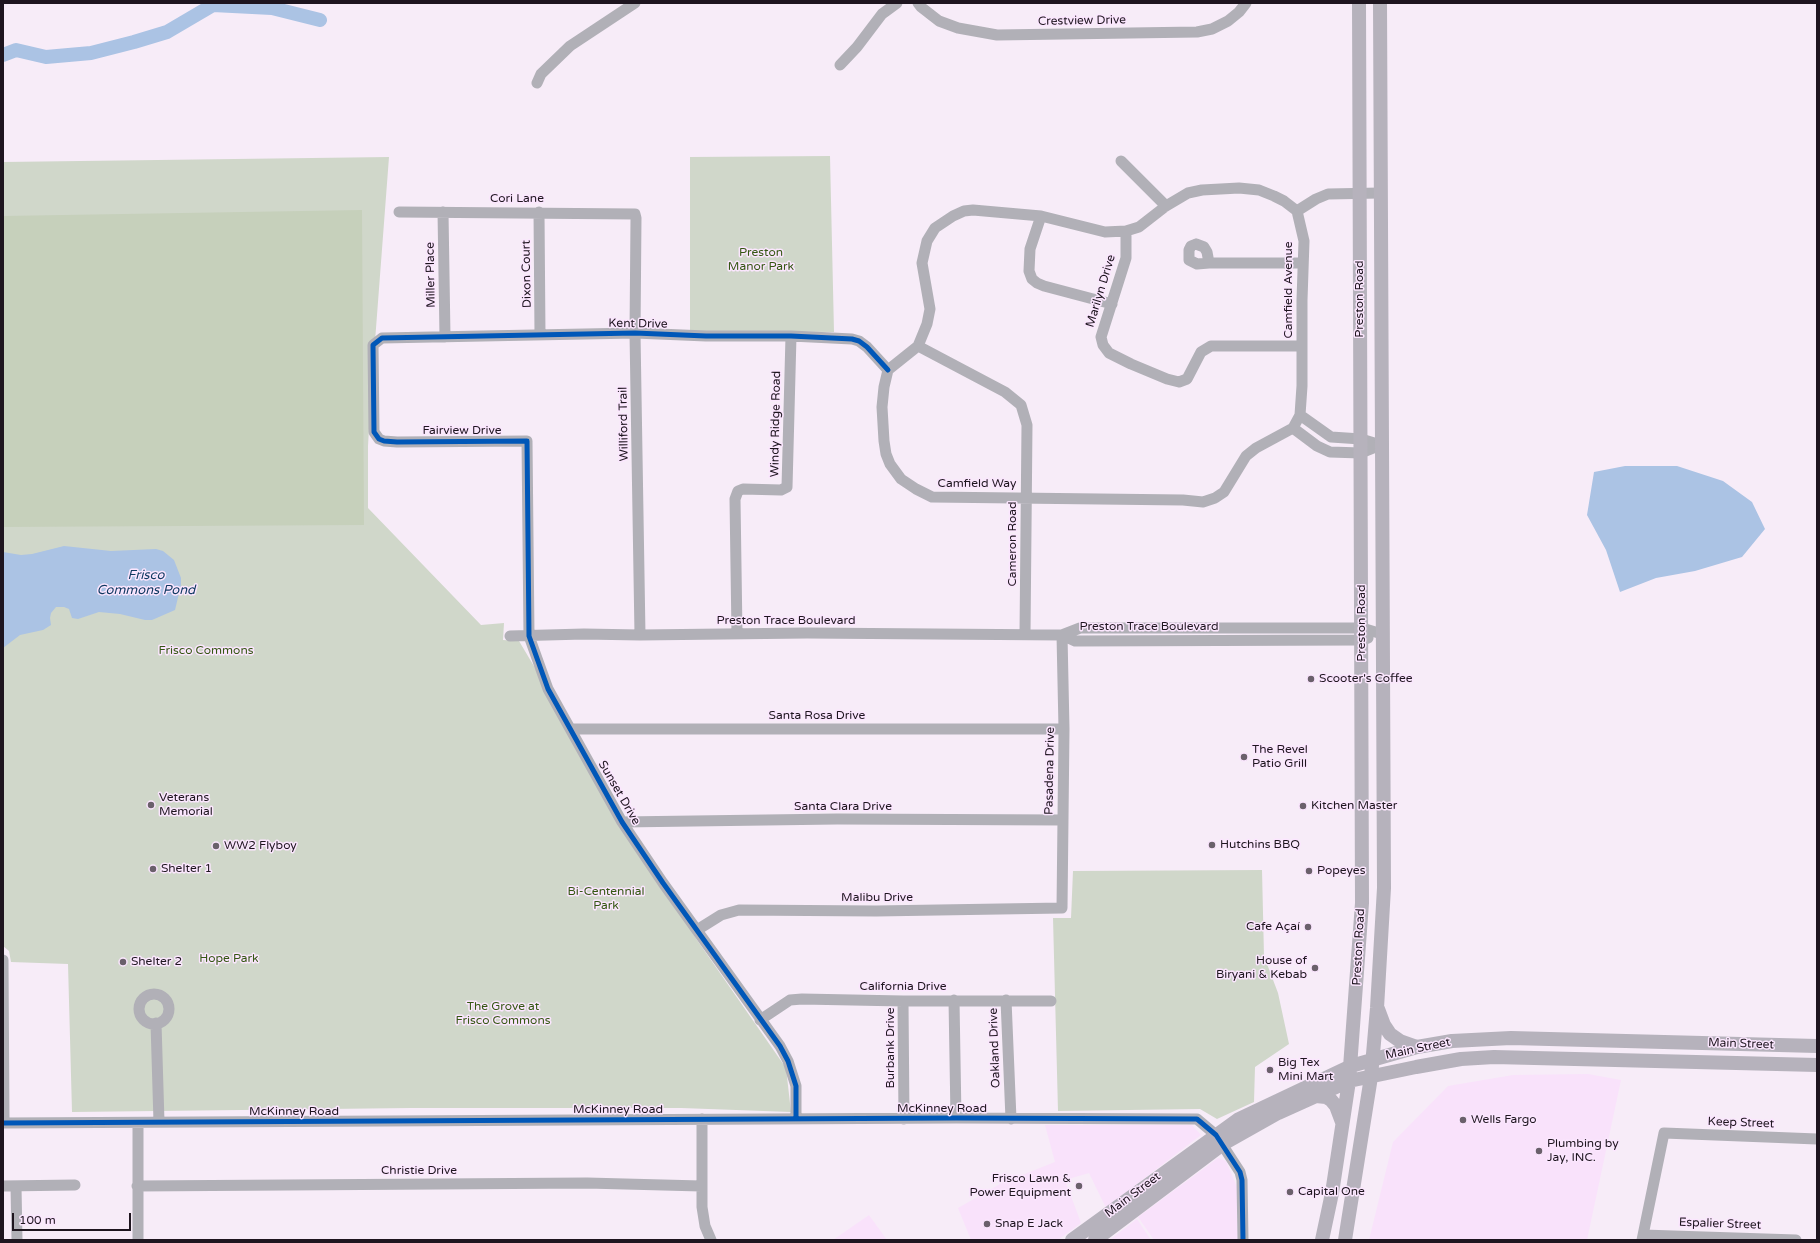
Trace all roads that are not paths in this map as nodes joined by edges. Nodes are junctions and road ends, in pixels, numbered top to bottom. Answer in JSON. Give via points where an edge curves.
{"nodes":[{"id":1,"x":635,"y":3,"type":"edge"},
{"id":2,"x":897,"y":3,"type":"edge"},
{"id":3,"x":918,"y":3,"type":"edge"},
{"id":4,"x":1246,"y":3,"type":"edge"},
{"id":5,"x":1359,"y":3,"type":"edge"},
{"id":6,"x":1380,"y":3,"type":"edge"},
{"id":7,"x":840,"y":65,"type":"dead end"},
{"id":8,"x":537,"y":83,"type":"dead end"},
{"id":9,"x":1121,"y":161,"type":"dead end"},
{"id":10,"x":1360,"y":193,"type":"junction"},
{"id":11,"x":1380,"y":193,"type":"junction"},
{"id":12,"x":1166,"y":206,"type":"junction"},
{"id":13,"x":399,"y":212,"type":"dead end"},
{"id":14,"x":443,"y":212,"type":"junction"},
{"id":15,"x":539,"y":212,"type":"junction"},
{"id":16,"x":1297,"y":212,"type":"junction"},
{"id":17,"x":634,"y":214,"type":"joint"},
{"id":18,"x":1041,"y":216,"type":"junction"},
{"id":19,"x":1126,"y":231,"type":"junction"},
{"id":20,"x":1209,"y":262,"type":"dead end"},
{"id":21,"x":1302,"y":263,"type":"junction"},
{"id":22,"x":1112,"y":304,"type":"junction"},
{"id":23,"x":635,"y":333,"type":"junction"},
{"id":24,"x":540,"y":335,"type":"junction"},
{"id":25,"x":791,"y":336,"type":"junction"},
{"id":26,"x":446,"y":337,"type":"junction"},
{"id":27,"x":376,"y":342,"type":"joint"},
{"id":28,"x":918,"y":346,"type":"junction"},
{"id":29,"x":1302,"y":346,"type":"junction"},
{"id":30,"x":888,"y":370,"type":"junction"},
{"id":31,"x":1300,"y":415,"type":"junction"},
{"id":32,"x":1293,"y":428,"type":"junction"},
{"id":33,"x":1361,"y":439,"type":"junction"},
{"id":34,"x":527,"y":441,"type":"joint"},
{"id":35,"x":1381,"y":445,"type":"junction"},
{"id":36,"x":1361,"y":453,"type":"junction"},
{"id":37,"x":1026,"y":497,"type":"junction"},
{"id":38,"x":1236,"y":629,"type":"junction"},
{"id":39,"x":738,"y":634,"type":"junction"},
{"id":40,"x":1025,"y":634,"type":"junction"},
{"id":41,"x":1362,"y":634,"type":"junction"},
{"id":42,"x":1382,"y":634,"type":"junction"},
{"id":43,"x":640,"y":635,"type":"junction"},
{"id":44,"x":1062,"y":635,"type":"junction"},
{"id":45,"x":510,"y":636,"type":"dead end"},
{"id":46,"x":528,"y":636,"type":"junction"},
{"id":47,"x":1236,"y":640,"type":"junction"},
{"id":48,"x":571,"y":729,"type":"junction"},
{"id":49,"x":1064,"y":729,"type":"junction"},
{"id":50,"x":1383,"y":808,"type":"junction"},
{"id":51,"x":1363,"y":809,"type":"junction"},
{"id":52,"x":1063,"y":820,"type":"junction"},
{"id":53,"x":622,"y":822,"type":"junction"},
{"id":54,"x":1062,"y":908,"type":"joint"},
{"id":55,"x":697,"y":930,"type":"junction"},
{"id":56,"x":3,"y":960,"type":"edge"},
{"id":57,"x":954,"y":1000,"type":"junction"},
{"id":58,"x":1006,"y":1000,"type":"junction"},
{"id":59,"x":903,"y":1001,"type":"junction"},
{"id":60,"x":1052,"y":1001,"type":"dead end"},
{"id":61,"x":1378,"y":1008,"type":"junction"},
{"id":62,"x":760,"y":1020,"type":"junction"},
{"id":63,"x":156,"y":1023,"type":"dead end"},
{"id":64,"x":1613,"y":1041,"type":"junction"},
{"id":65,"x":1817,"y":1046,"type":"edge"},
{"id":66,"x":1417,"y":1047,"type":"junction"},
{"id":67,"x":1372,"y":1059,"type":"junction"},
{"id":68,"x":1612,"y":1060,"type":"junction"},
{"id":69,"x":1817,"y":1065,"type":"edge"},
{"id":70,"x":1351,"y":1066,"type":"junction"},
{"id":71,"x":1371,"y":1077,"type":"junction"},
{"id":72,"x":1349,"y":1081,"type":"junction"},
{"id":73,"x":1316,"y":1096,"type":"junction"},
{"id":74,"x":956,"y":1118,"type":"junction"},
{"id":75,"x":702,"y":1119,"type":"junction"},
{"id":76,"x":796,"y":1119,"type":"junction"},
{"id":77,"x":904,"y":1119,"type":"junction"},
{"id":78,"x":1011,"y":1119,"type":"junction"},
{"id":79,"x":138,"y":1122,"type":"junction"},
{"id":80,"x":159,"y":1122,"type":"junction"},
{"id":81,"x":3,"y":1123,"type":"edge"},
{"id":82,"x":1342,"y":1124,"type":"junction"},
{"id":83,"x":1219,"y":1139,"type":"junction"},
{"id":84,"x":1817,"y":1139,"type":"edge"},
{"id":85,"x":75,"y":1185,"type":"dead end"},
{"id":86,"x":3,"y":1186,"type":"edge"},
{"id":87,"x":16,"y":1186,"type":"junction"},
{"id":88,"x":138,"y":1186,"type":"junction"},
{"id":89,"x":701,"y":1186,"type":"junction"},
{"id":90,"x":1642,"y":1237,"type":"edge"},
{"id":91,"x":17,"y":1240,"type":"edge"},
{"id":92,"x":138,"y":1240,"type":"edge"},
{"id":93,"x":710,"y":1240,"type":"edge"},
{"id":94,"x":1072,"y":1240,"type":"edge"},
{"id":95,"x":1095,"y":1240,"type":"edge"},
{"id":96,"x":1243,"y":1240,"type":"edge"},
{"id":97,"x":1322,"y":1240,"type":"edge"},
{"id":98,"x":1345,"y":1240,"type":"edge"},
{"id":99,"x":1796,"y":1240,"type":"edge"}],
"edges":[{"from":1,"to":8,"type":"street","via":[[570,46],[541,74]]},
{"from":2,"to":7,"type":"street","via":[[882,14]]},
{"from":3,"to":4,"type":"street","name":"Crestview Drive","via":[[939,21],[958,28],[997,34],[1197,32],[1212,29],[1228,21]]},
{"from":5,"to":10,"type":"main road","name":"Preston Road"},
{"from":6,"to":11,"type":"main road","name":"Preston Road"},
{"from":9,"to":12,"type":"street"},
{"from":10,"to":11,"type":"street"},
{"from":10,"to":16,"type":"street","via":[[1328,194]]},
{"from":10,"to":33,"type":"main road","name":"Preston Road"},
{"from":11,"to":35,"type":"main road","name":"Preston Road"},
{"from":12,"to":16,"type":"street","via":[[1188,193],[1239,188],[1259,190],[1274,196]]},
{"from":12,"to":19,"type":"street","via":[[1139,227]]},
{"from":13,"to":14,"type":"street","name":"Cori Lane"},
{"from":14,"to":15,"type":"street","name":"Cori Lane"},
{"from":14,"to":26,"type":"street","name":"Miller Place"},
{"from":15,"to":17,"type":"street","name":"Cori Lane"},
{"from":15,"to":24,"type":"street","name":"Dixon Court"},
{"from":16,"to":21,"type":"street","name":"Camfield Avenue","via":[[1304,241]]},
{"from":17,"to":23,"type":"street","name":"Williford Trail"},
{"from":18,"to":19,"type":"street","via":[[1105,232]]},
{"from":18,"to":22,"type":"street","via":[[1030,249],[1029,271],[1032,279],[1044,286]]},
{"from":18,"to":28,"type":"street","via":[[973,210],[953,216],[936,228],[927,241],[922,263],[930,309]]},
{"from":19,"to":22,"type":"street","name":"Marilyn Drive","via":[[1126,258]]},
{"from":20,"to":21,"type":"street"},
{"from":21,"to":29,"type":"street","name":"Camfield Avenue"},
{"from":22,"to":29,"type":"street","name":"Marilyn Drive","via":[[1101,337],[1106,350],[1130,364],[1179,382],[1187,379],[1201,352],[1211,346]]},
{"from":23,"to":24,"type":"street","name":"Kent Drive"},
{"from":23,"to":25,"type":"street","name":"Kent Drive"},
{"from":23,"to":43,"type":"street","name":"Williford Trail"},
{"from":24,"to":26,"type":"street","name":"Kent Drive"},
{"from":25,"to":30,"type":"street","name":"Kent Drive","via":[[859,341]]},
{"from":25,"to":39,"type":"street","name":"Windy Ridge Road","via":[[787,487],[781,490],[743,489],[738,491],[735,499]]},
{"from":26,"to":27,"type":"street","name":"Kent Drive","via":[[382,338]]},
{"from":27,"to":34,"type":"street","name":"Fairview Drive","via":[[373,345],[376,436],[384,441],[397,442]]},
{"from":28,"to":30,"type":"street"},
{"from":28,"to":37,"type":"street","name":"Cameron Road","via":[[1005,392],[1021,405],[1027,425]]},
{"from":29,"to":31,"type":"street"},
{"from":30,"to":37,"type":"street","name":"Camfield Way","via":[[882,407],[884,441],[890,464],[901,479],[932,497]]},
{"from":31,"to":32,"type":"street"},
{"from":31,"to":33,"type":"street","via":[[1331,437]]},
{"from":32,"to":36,"type":"street","via":[[1323,449],[1338,453]]},
{"from":32,"to":37,"type":"street","name":"Camfield Way","via":[[1246,456],[1224,492],[1203,502]]},
{"from":33,"to":35,"type":"street"},
{"from":33,"to":36,"type":"main road","name":"Preston Road"},
{"from":34,"to":46,"type":"street","name":"Sunset Drive"},
{"from":35,"to":36,"type":"street"},
{"from":35,"to":42,"type":"main road","name":"Preston Road"},
{"from":36,"to":41,"type":"main road","name":"Preston Road"},
{"from":37,"to":40,"type":"street","name":"Cameron Road"},
{"from":38,"to":41,"type":"street","name":"Preston Trace Boulevard"},
{"from":38,"to":44,"type":"street","name":"Preston Trace Boulevard","via":[[1080,628]]},
{"from":38,"to":47,"type":"street","name":"Preston Trace Boulevard"},
{"from":39,"to":40,"type":"street","name":"Preston Trace Boulevard"},
{"from":39,"to":43,"type":"street","name":"Preston Trace Boulevard"},
{"from":40,"to":44,"type":"street","name":"Preston Trace Boulevard"},
{"from":41,"to":42,"type":"street","name":"Preston Trace Boulevard"},
{"from":41,"to":47,"type":"street","name":"Preston Trace Boulevard"},
{"from":41,"to":51,"type":"main road","name":"Preston Road"},
{"from":42,"to":50,"type":"main road","name":"Preston Road"},
{"from":43,"to":46,"type":"street","name":"Preston Trace Boulevard"},
{"from":44,"to":47,"type":"street","name":"Preston Trace Boulevard","via":[[1076,640]]},
{"from":44,"to":49,"type":"street","name":"Pasadena Drive"},
{"from":45,"to":46,"type":"street","name":"Preston Trace Boulevard"},
{"from":46,"to":48,"type":"street","name":"Sunset Drive","via":[[548,689]]},
{"from":48,"to":49,"type":"street","name":"Santa Rosa Drive"},
{"from":48,"to":53,"type":"street","name":"Sunset Drive"},
{"from":49,"to":52,"type":"street","name":"Pasadena Drive"},
{"from":50,"to":51,"type":"main road"},
{"from":50,"to":61,"type":"main road","name":"Preston Road","via":[[1384,888]]},
{"from":51,"to":70,"type":"main road","name":"Preston Road","via":[[1362,903]]},
{"from":52,"to":53,"type":"street","name":"Santa Clara Drive","via":[[837,819]]},
{"from":52,"to":54,"type":"street","name":"Pasadena Drive"},
{"from":53,"to":55,"type":"street","name":"Sunset Drive"},
{"from":54,"to":55,"type":"street","name":"Malibu Drive","via":[[739,910],[721,915]]},
{"from":55,"to":62,"type":"street","name":"Sunset Drive"},
{"from":56,"to":81,"type":"street"},
{"from":57,"to":58,"type":"street","name":"California Drive"},
{"from":57,"to":59,"type":"street","name":"California Drive"},
{"from":57,"to":74,"type":"street"},
{"from":58,"to":60,"type":"street","name":"California Drive"},
{"from":58,"to":78,"type":"street","name":"Oakland Drive"},
{"from":59,"to":62,"type":"street","name":"California Drive","via":[[790,1000]]},
{"from":59,"to":77,"type":"street","name":"Burbank Drive"},
{"from":61,"to":66,"type":"main road","via":[[1390,1034]]},
{"from":61,"to":67,"type":"main road","name":"Preston Road"},
{"from":62,"to":76,"type":"street","name":"Sunset Drive","via":[[780,1046],[792,1068],[796,1086]]},
{"from":63,"to":80,"type":"street"},
{"from":64,"to":65,"type":"main road","name":"Main Street"},
{"from":64,"to":66,"type":"main road","name":"Main Street","via":[[1485,1038]]},
{"from":64,"to":68,"type":"main road"},
{"from":66,"to":67,"type":"main road","name":"Main Street"},
{"from":67,"to":70,"type":"main road","name":"Main Street"},
{"from":67,"to":71,"type":"main road","name":"Preston Road"},
{"from":68,"to":69,"type":"main road","name":"Main Street"},
{"from":68,"to":71,"type":"main road","name":"Main Street","via":[[1494,1057],[1461,1059]]},
{"from":70,"to":72,"type":"main road","name":"Preston Road"},
{"from":70,"to":83,"type":"main road","name":"Main Street","via":[[1239,1119]]},
{"from":71,"to":72,"type":"main road","name":"Main Street"},
{"from":71,"to":98,"type":"main road","name":"Preston Road"},
{"from":72,"to":73,"type":"main road","name":"Main Street"},
{"from":72,"to":82,"type":"main road","name":"Preston Road"},
{"from":73,"to":82,"type":"main road","via":[[1331,1100],[1336,1106]]},
{"from":73,"to":83,"type":"main road","name":"Main Street"},
{"from":74,"to":77,"type":"street","name":"McKinney Road"},
{"from":74,"to":78,"type":"street","name":"McKinney Road"},
{"from":75,"to":76,"type":"street","name":"McKinney Road"},
{"from":75,"to":80,"type":"street","name":"McKinney Road"},
{"from":75,"to":89,"type":"street"},
{"from":76,"to":77,"type":"street","name":"McKinney Road"},
{"from":78,"to":83,"type":"street","name":"McKinney Road","via":[[1197,1119]]},
{"from":79,"to":80,"type":"street","name":"McKinney Road"},
{"from":79,"to":81,"type":"street","name":"McKinney Road"},
{"from":79,"to":88,"type":"street"},
{"from":82,"to":97,"type":"main road","name":"Preston Road"},
{"from":83,"to":94,"type":"main road","name":"Main Street"},
{"from":83,"to":95,"type":"main road","name":"Main Street"},
{"from":83,"to":96,"type":"street","name":"McKinney Road","via":[[1240,1172],[1242,1180]]},
{"from":84,"to":90,"type":"street","name":"Keep Street","via":[[1664,1133]]},
{"from":85,"to":87,"type":"street"},
{"from":86,"to":87,"type":"street"},
{"from":87,"to":91,"type":"street"},
{"from":88,"to":89,"type":"street","name":"Christie Drive","via":[[587,1183]]},
{"from":88,"to":92,"type":"street"},
{"from":89,"to":93,"type":"street"},
{"from":90,"to":99,"type":"street","name":"Espalier Street"}]}
